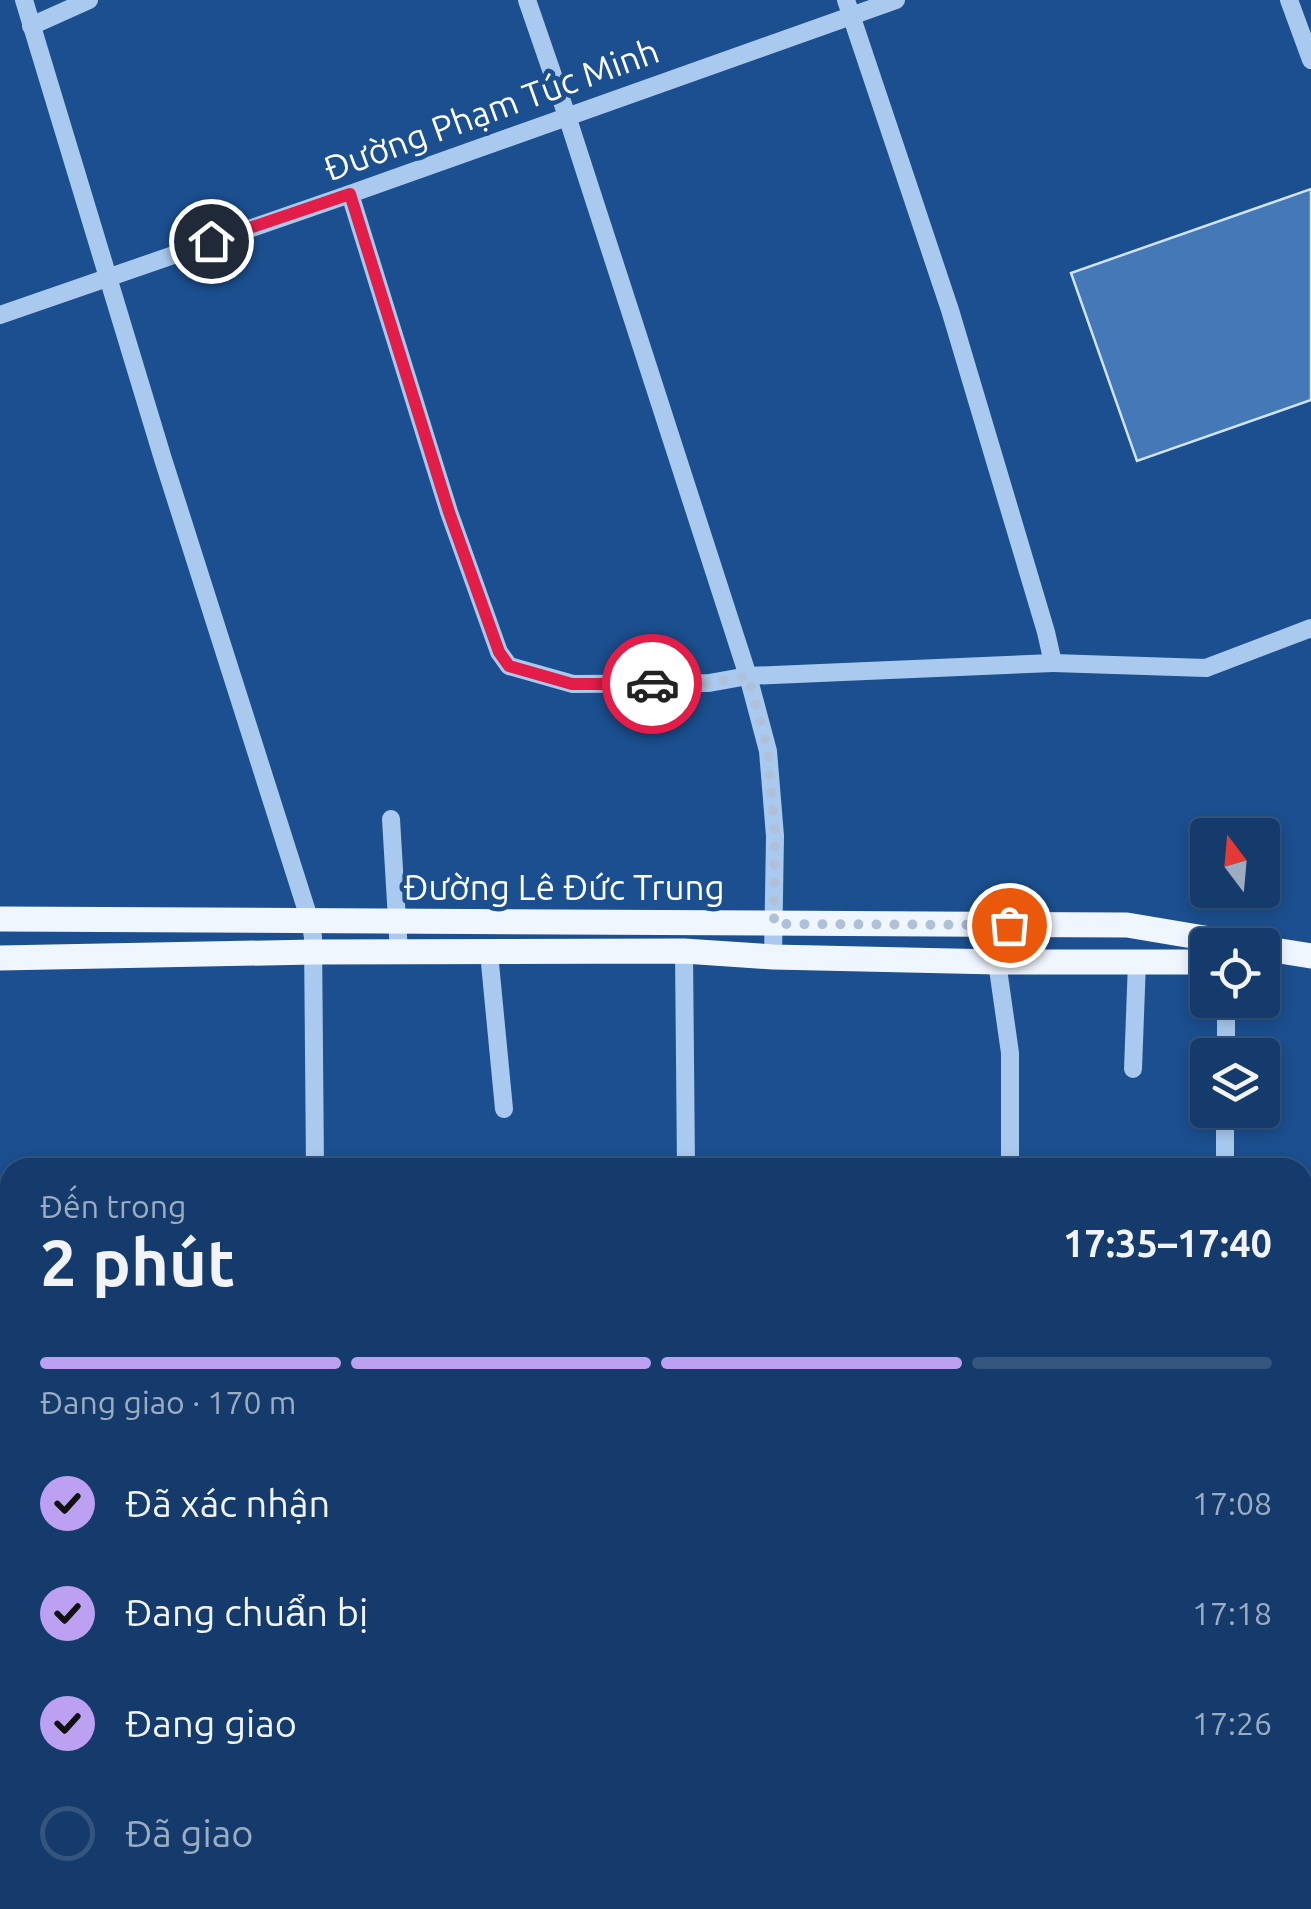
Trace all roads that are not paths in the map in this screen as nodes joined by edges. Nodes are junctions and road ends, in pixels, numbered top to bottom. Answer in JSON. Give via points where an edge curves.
{"nodes":[{"id":1,"x":24,"y":0,"type":"edge"},
{"id":2,"x":89,"y":0,"type":"edge"},
{"id":3,"x":526,"y":0,"type":"edge"},
{"id":4,"x":896,"y":0,"type":"edge"},
{"id":5,"x":1289,"y":0,"type":"edge"},
{"id":6,"x":849,"y":8,"type":"edge"},
{"id":7,"x":31,"y":26,"type":"junction"},
{"id":8,"x":1311,"y":60,"type":"edge"},
{"id":9,"x":567,"y":116,"type":"junction"},
{"id":10,"x":350,"y":194,"type":"junction"},
{"id":11,"x":107,"y":277,"type":"junction"},
{"id":12,"x":0,"y":315,"type":"edge"},
{"id":13,"x":1311,"y":628,"type":"edge"},
{"id":14,"x":1052,"y":663,"type":"junction"},
{"id":15,"x":748,"y":676,"type":"junction"},
{"id":16,"x":391,"y":819,"type":"dead end"},
{"id":17,"x":0,"y":919,"type":"edge"},
{"id":18,"x":310,"y":921,"type":"junction"},
{"id":19,"x":397,"y":921,"type":"junction"},
{"id":20,"x":774,"y":924,"type":"junction"},
{"id":21,"x":1190,"y":936,"type":"edge"},
{"id":22,"x":684,"y":951,"type":"junction"},
{"id":23,"x":313,"y":952,"type":"junction"},
{"id":24,"x":489,"y":952,"type":"junction"},
{"id":25,"x":1280,"y":952,"type":"edge"},
{"id":26,"x":399,"y":953,"type":"junction"},
{"id":27,"x":774,"y":957,"type":"junction"},
{"id":28,"x":0,"y":958,"type":"edge"},
{"id":29,"x":1311,"y":959,"type":"edge"},
{"id":30,"x":1280,"y":961,"type":"edge"},
{"id":31,"x":997,"y":962,"type":"junction"},
{"id":32,"x":1137,"y":962,"type":"junction"},
{"id":33,"x":1190,"y":962,"type":"edge"},
{"id":34,"x":1133,"y":1069,"type":"dead end"},
{"id":35,"x":504,"y":1109,"type":"dead end"},
{"id":36,"x":1226,"y":1128,"type":"edge"},
{"id":37,"x":316,"y":1158,"type":"edge"},
{"id":38,"x":686,"y":1158,"type":"edge"},
{"id":39,"x":1010,"y":1158,"type":"edge"},
{"id":40,"x":1226,"y":1158,"type":"edge"}],
"edges":[{"from":1,"to":7,"type":"street"},
{"from":2,"to":7,"type":"street"},
{"from":3,"to":9,"type":"street"},
{"from":4,"to":6,"type":"street","name":"Đường Phạm Túc Minh"},
{"from":5,"to":8,"type":"street"},
{"from":6,"to":9,"type":"street","name":"Đường Phạm Túc Minh"},
{"from":6,"to":14,"type":"street","via":[[950,310]]},
{"from":7,"to":11,"type":"street"},
{"from":9,"to":10,"type":"street","name":"Đường Phạm Túc Minh"},
{"from":9,"to":15,"type":"street"},
{"from":10,"to":11,"type":"street","name":"Đường Phạm Túc Minh"},
{"from":10,"to":15,"type":"street","via":[[449,512],[509,666],[572,684],[709,683]]},
{"from":11,"to":12,"type":"street","name":"Đường Phạm Túc Minh"},
{"from":11,"to":18,"type":"street"},
{"from":13,"to":14,"type":"street","via":[[1206,668]]},
{"from":14,"to":15,"type":"street"},
{"from":15,"to":20,"type":"street","via":[[768,751]]},
{"from":16,"to":19,"type":"street"},
{"from":17,"to":18,"type":"main road","name":"Đường Lê Đức Trung"},
{"from":18,"to":19,"type":"main road","name":"Đường Lê Đức Trung"},
{"from":18,"to":23,"type":"street"},
{"from":19,"to":20,"type":"main road","name":"Đường Lê Đức Trung"},
{"from":19,"to":26,"type":"street"},
{"from":20,"to":21,"type":"main road","name":"Đường Lê Đức Trung","via":[[1127,926]]},
{"from":20,"to":27,"type":"street"},
{"from":22,"to":24,"type":"main road","name":"Đường Lê Đức Trung"},
{"from":22,"to":27,"type":"main road","name":"Đường Lê Đức Trung"},
{"from":22,"to":38,"type":"street"},
{"from":23,"to":26,"type":"main road","name":"Đường Lê Đức Trung"},
{"from":23,"to":28,"type":"main road","name":"Đường Lê Đức Trung"},
{"from":23,"to":37,"type":"street"},
{"from":24,"to":26,"type":"main road","name":"Đường Lê Đức Trung"},
{"from":24,"to":35,"type":"street"},
{"from":25,"to":29,"type":"main road"},
{"from":27,"to":31,"type":"main road","name":"Đường Lê Đức Trung"},
{"from":29,"to":30,"type":"main road"},
{"from":31,"to":32,"type":"main road","name":"Đường Lê Đức Trung"},
{"from":31,"to":39,"type":"street","via":[[1010,1053]]},
{"from":32,"to":33,"type":"main road","name":"Đường Lê Đức Trung"},
{"from":32,"to":34,"type":"street"},
{"from":36,"to":40,"type":"street"}]}
